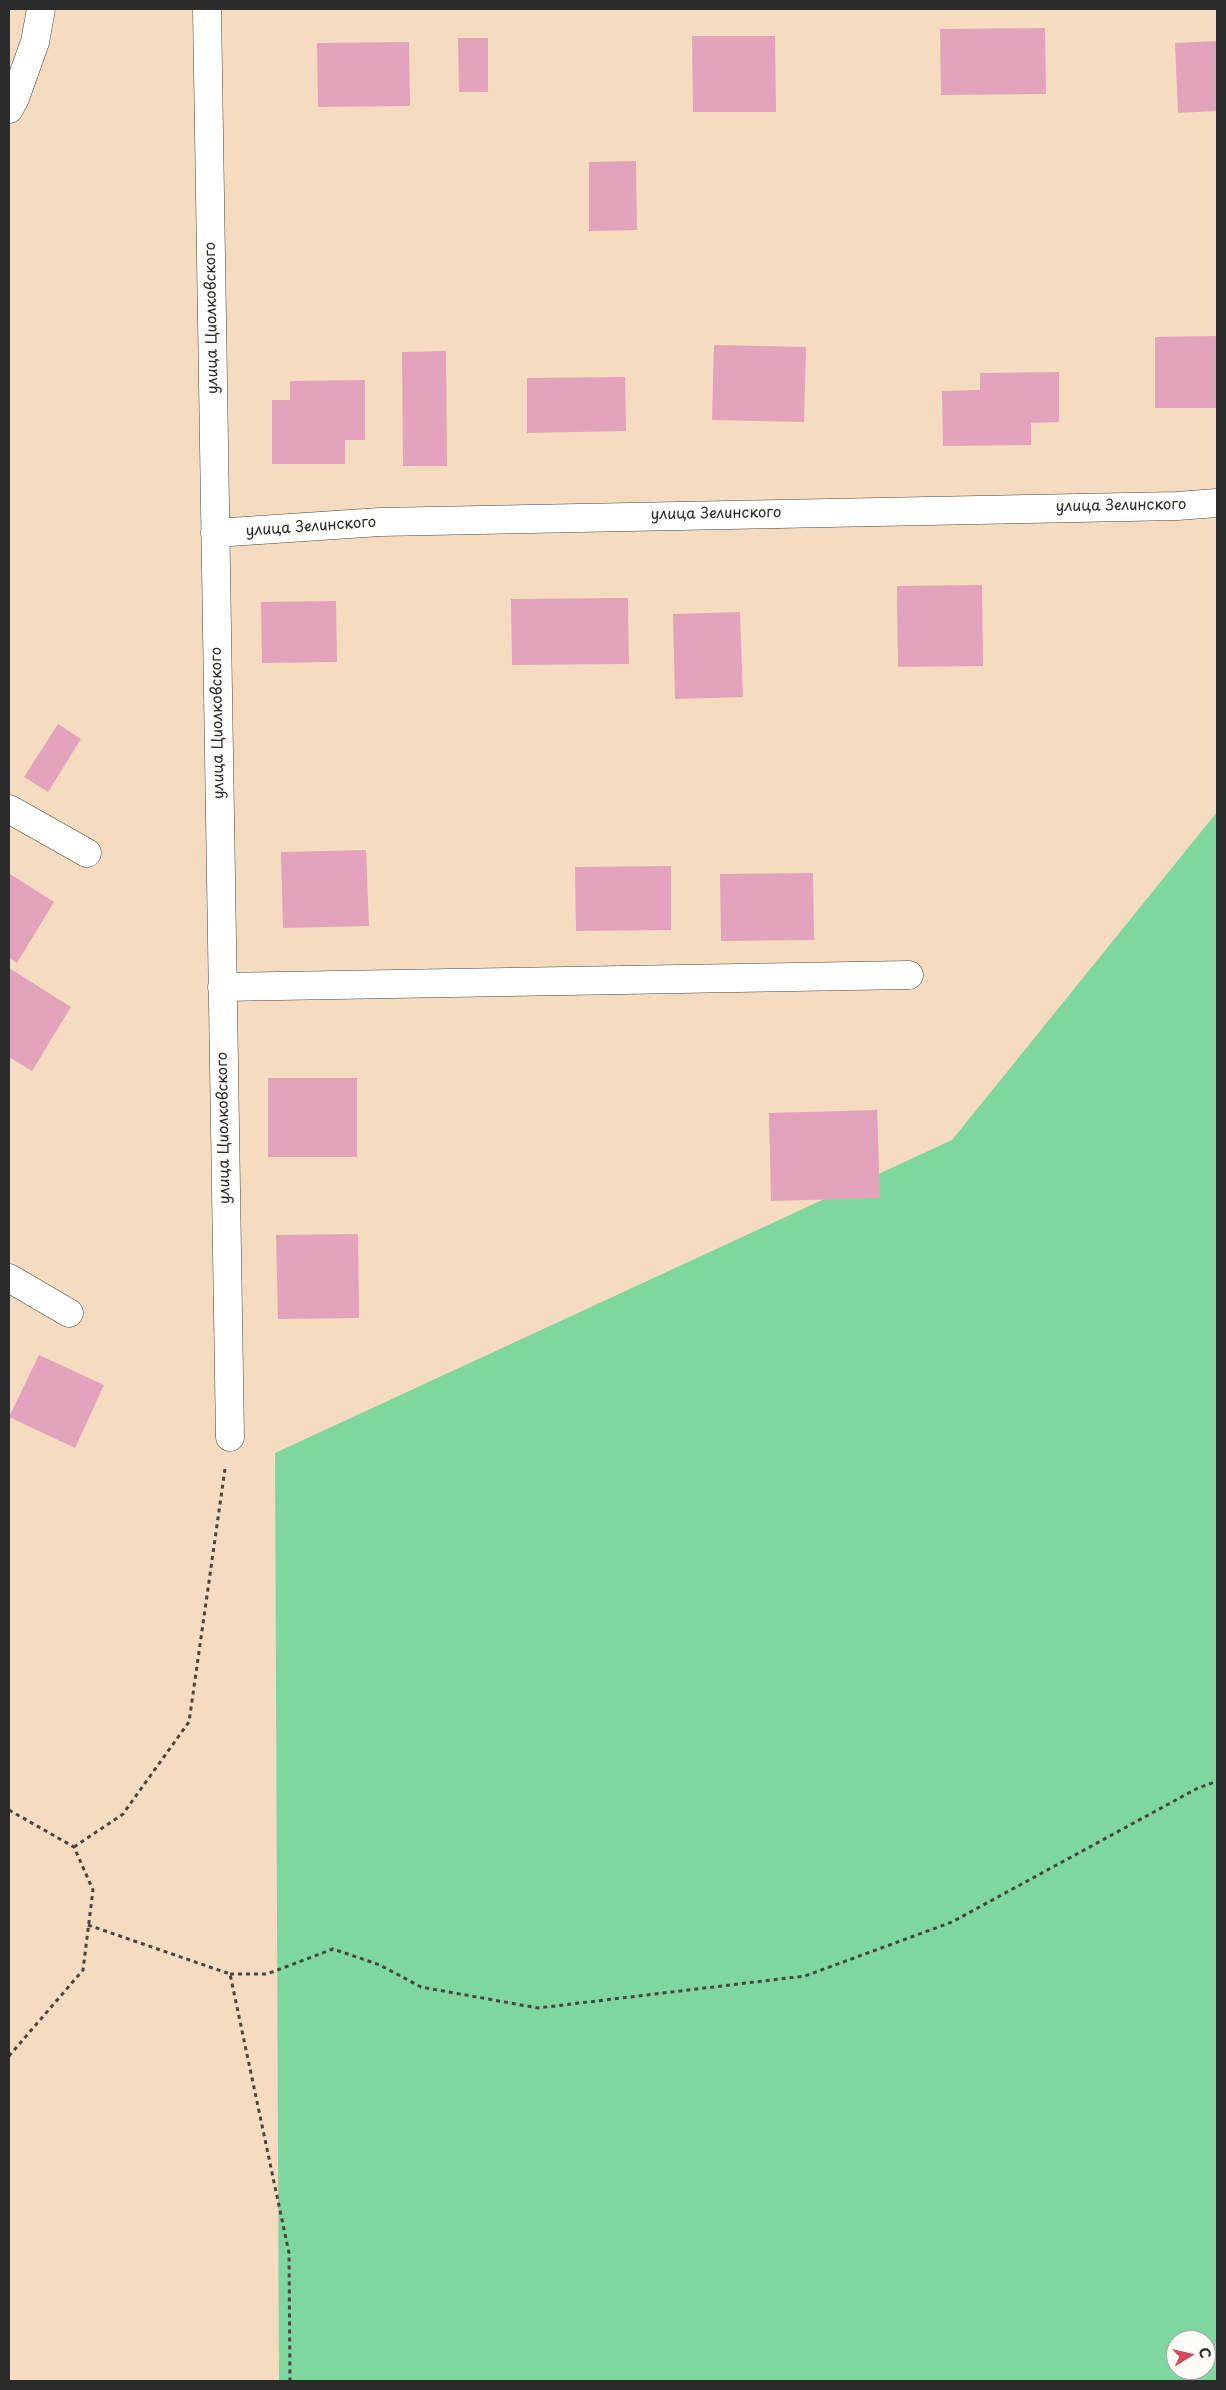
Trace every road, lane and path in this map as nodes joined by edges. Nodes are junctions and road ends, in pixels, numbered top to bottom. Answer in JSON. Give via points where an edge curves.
{"nodes":[{"id":1,"x":41,"y":9,"type":"edge"},
{"id":2,"x":207,"y":9,"type":"edge"},
{"id":3,"x":9,"y":109,"type":"edge"},
{"id":4,"x":1217,"y":503,"type":"edge"},
{"id":5,"x":215,"y":533,"type":"junction"},
{"id":6,"x":9,"y":809,"type":"edge"},
{"id":7,"x":87,"y":853,"type":"dead end"},
{"id":8,"x":908,"y":975,"type":"dead end"},
{"id":9,"x":222,"y":987,"type":"junction"},
{"id":10,"x":9,"y":1278,"type":"edge"},
{"id":11,"x":69,"y":1313,"type":"dead end"},
{"id":12,"x":230,"y":1437,"type":"joint"},
{"id":13,"x":1217,"y":1781,"type":"edge"},
{"id":14,"x":9,"y":1810,"type":"edge"},
{"id":15,"x":74,"y":1846,"type":"junction"},
{"id":16,"x":88,"y":1925,"type":"junction"},
{"id":17,"x":230,"y":1974,"type":"junction"},
{"id":18,"x":9,"y":2056,"type":"edge"},
{"id":19,"x":290,"y":2381,"type":"edge"}],
"edges":[{"from":1,"to":3,"type":"street","via":[[35,42]]},
{"from":2,"to":5,"type":"street","name":"улица Циолковского"},
{"from":4,"to":5,"type":"street","name":"улица Зелинского","via":[[380,522]]},
{"from":5,"to":9,"type":"street","name":"улица Циолковского"},
{"from":6,"to":7,"type":"street"},
{"from":8,"to":9,"type":"street"},
{"from":9,"to":12,"type":"street","name":"улица Циолковского"},
{"from":10,"to":11,"type":"street"},
{"from":12,"to":15,"type":"path","via":[[189,1722],[123,1814]]},
{"from":13,"to":17,"type":"path","via":[[1196,1789],[952,1922],[805,1976],[538,2008],[421,1987],[380,1965],[333,1949],[267,1974]]},
{"from":14,"to":15,"type":"path"},
{"from":15,"to":16,"type":"path","via":[[93,1890]]},
{"from":16,"to":17,"type":"path"},
{"from":16,"to":18,"type":"path","via":[[83,1970]]},
{"from":17,"to":19,"type":"path","via":[[289,2253]]}]}
